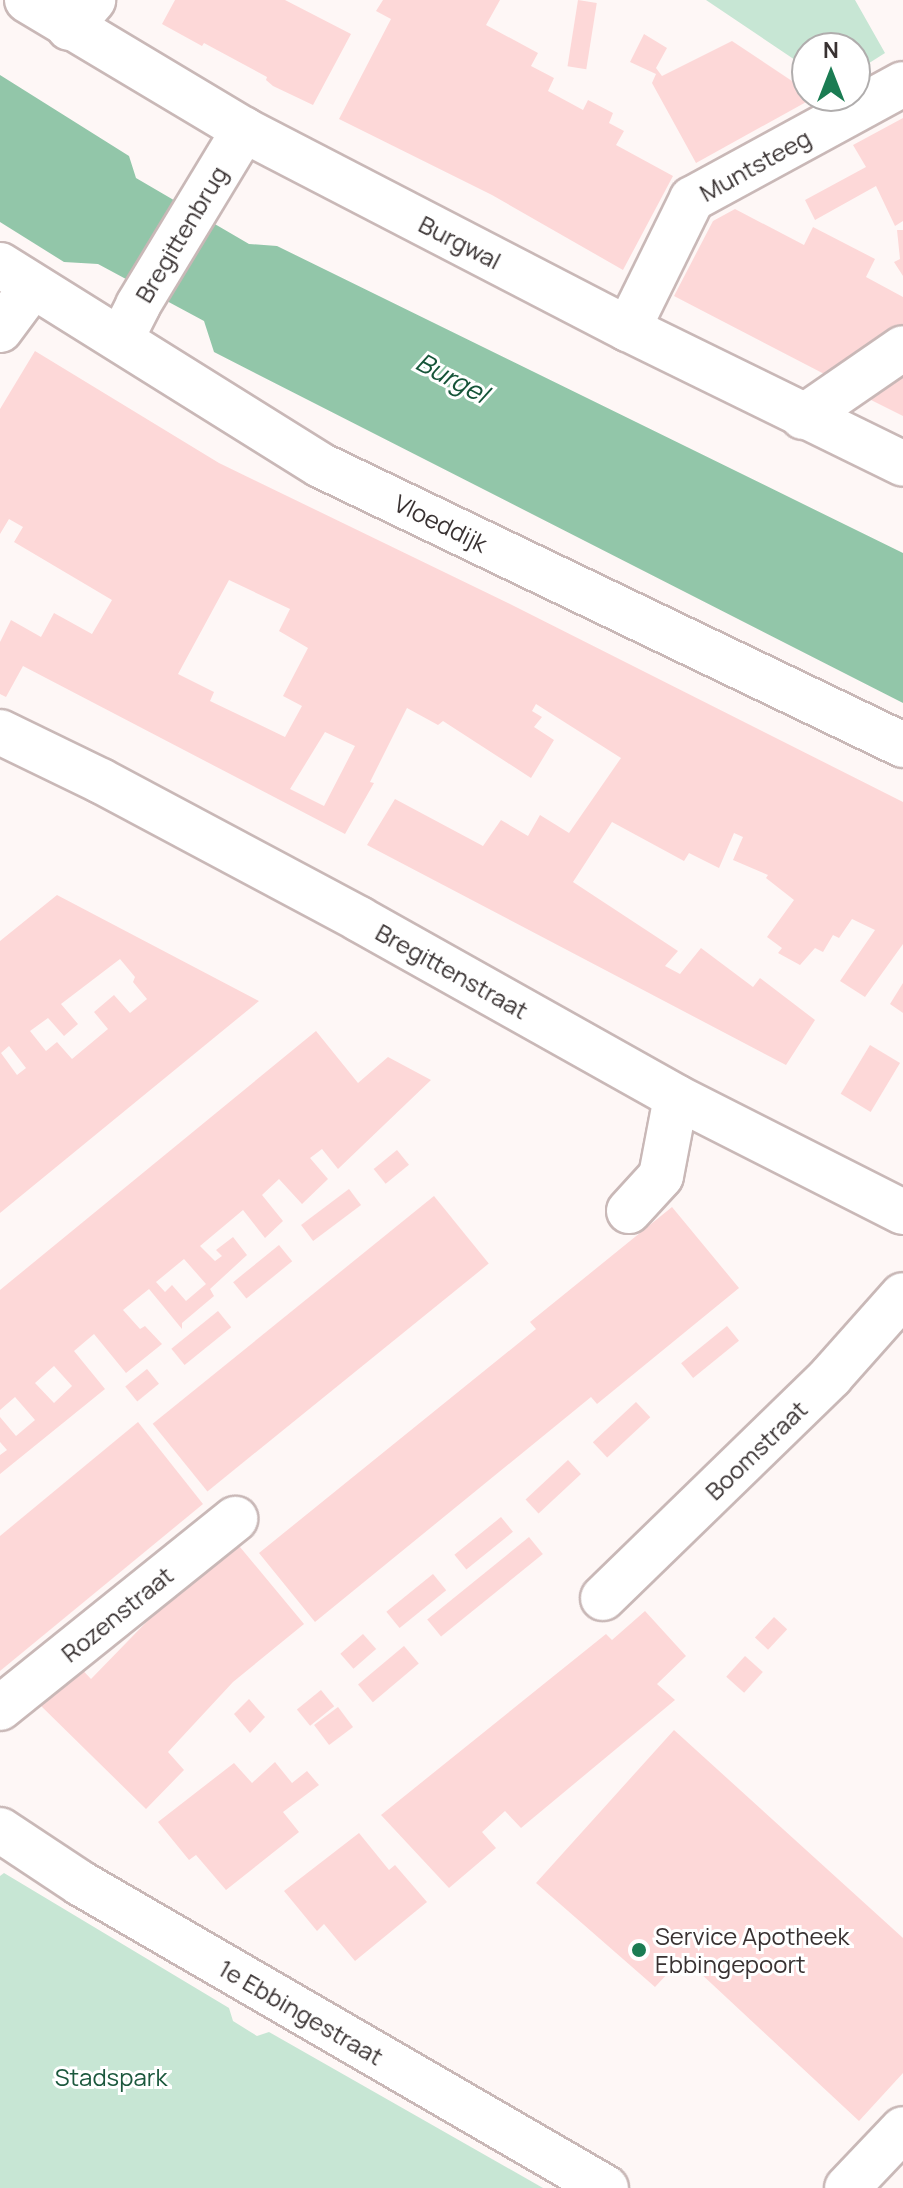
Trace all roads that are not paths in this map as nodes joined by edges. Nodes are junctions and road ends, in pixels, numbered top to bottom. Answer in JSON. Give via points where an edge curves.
{"nodes":[{"id":1,"x":27,"y":0,"type":"edge"},
{"id":2,"x":81,"y":14,"type":"edge"},
{"id":3,"x":903,"y":84,"type":"edge"},
{"id":4,"x":244,"y":130,"type":"junction"},
{"id":5,"x":16,"y":276,"type":"edge"},
{"id":6,"x":130,"y":322,"type":"junction"},
{"id":7,"x":628,"y":329,"type":"junction"},
{"id":8,"x":0,"y":330,"type":"edge"},
{"id":9,"x":903,"y":348,"type":"edge"},
{"id":10,"x":803,"y":417,"type":"junction"},
{"id":11,"x":903,"y":464,"type":"edge"},
{"id":12,"x":0,"y":732,"type":"edge"},
{"id":13,"x":903,"y":745,"type":"edge"},
{"id":14,"x":676,"y":1097,"type":"junction"},
{"id":15,"x":629,"y":1211,"type":"dead end"},
{"id":16,"x":903,"y":1212,"type":"edge"},
{"id":17,"x":903,"y":1295,"type":"edge"},
{"id":18,"x":235,"y":1519,"type":"dead end"},
{"id":19,"x":603,"y":1598,"type":"dead end"},
{"id":20,"x":0,"y":1708,"type":"edge"},
{"id":21,"x":0,"y":1830,"type":"edge"},
{"id":22,"x":903,"y":2129,"type":"edge"},
{"id":23,"x":606,"y":2188,"type":"edge"},
{"id":24,"x":847,"y":2188,"type":"edge"}],
"edges":[{"from":1,"to":2,"type":"street","name":"Burgwal"},
{"from":2,"to":4,"type":"street","name":"Burgwal"},
{"from":3,"to":7,"type":"street","name":"Muntsteeg","via":[[692,199]]},
{"from":4,"to":6,"type":"street","name":"Bregittenbrug"},
{"from":4,"to":7,"type":"street","name":"Burgwal"},
{"from":5,"to":6,"type":"street","name":"Vloeddijk"},
{"from":5,"to":8,"type":"street"},
{"from":6,"to":13,"type":"street","name":"Vloeddijk","via":[[320,465]]},
{"from":7,"to":10,"type":"street","name":"Burgwal"},
{"from":9,"to":10,"type":"street"},
{"from":10,"to":11,"type":"street","name":"Burgwal"},
{"from":12,"to":14,"type":"street","name":"Bregittenstraat","via":[[359,919]]},
{"from":14,"to":15,"type":"street","via":[[661,1176]]},
{"from":14,"to":16,"type":"street","name":"Bregittenstraat"},
{"from":17,"to":19,"type":"street","name":"Boomstraat","via":[[831,1376]]},
{"from":18,"to":20,"type":"street","name":"Rozenstraat"},
{"from":21,"to":23,"type":"street","name":"1e Ebbingestraat","via":[[80,1883]]},
{"from":22,"to":24,"type":"street"}]}
